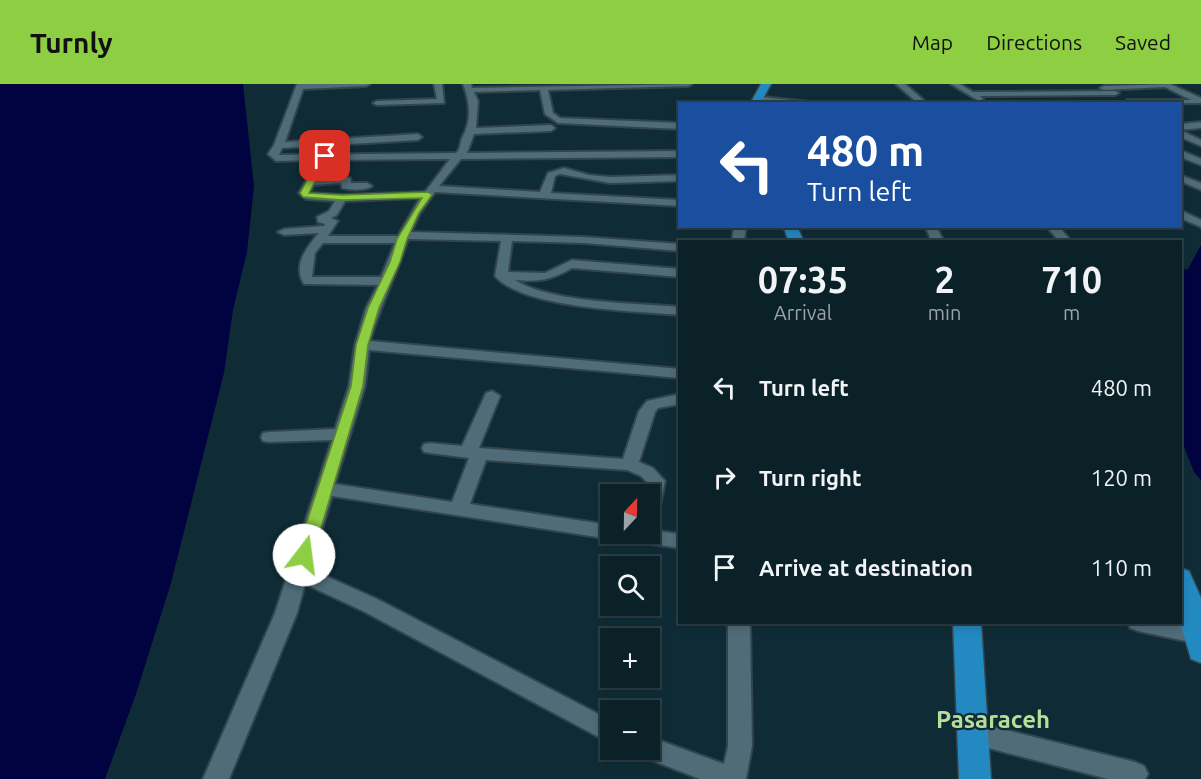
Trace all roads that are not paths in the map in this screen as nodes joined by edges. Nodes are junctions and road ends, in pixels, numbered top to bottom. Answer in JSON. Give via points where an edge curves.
{"nodes":[{"id":1,"x":366,"y":84,"type":"edge"},
{"id":2,"x":438,"y":84,"type":"edge"},
{"id":3,"x":688,"y":84,"type":"edge"},
{"id":4,"x":766,"y":84,"type":"edge"},
{"id":5,"x":771,"y":84,"type":"edge"},
{"id":6,"x":900,"y":84,"type":"edge"},
{"id":7,"x":955,"y":84,"type":"edge"},
{"id":8,"x":649,"y":85,"type":"edge"},
{"id":9,"x":300,"y":86,"type":"edge"},
{"id":10,"x":1100,"y":86,"type":"edge"},
{"id":11,"x":468,"y":87,"type":"edge"},
{"id":12,"x":539,"y":88,"type":"edge"},
{"id":13,"x":1115,"y":93,"type":"junction"},
{"id":14,"x":1185,"y":93,"type":"junction"},
{"id":15,"x":1201,"y":93,"type":"edge"},
{"id":16,"x":971,"y":94,"type":"junction"},
{"id":17,"x":1016,"y":94,"type":"junction"},
{"id":18,"x":1027,"y":101,"type":"dead end"},
{"id":19,"x":1201,"y":101,"type":"edge"},
{"id":20,"x":760,"y":102,"type":"edge"},
{"id":21,"x":922,"y":102,"type":"edge"},
{"id":22,"x":985,"y":102,"type":"edge"},
{"id":23,"x":1129,"y":102,"type":"edge"},
{"id":24,"x":1166,"y":102,"type":"edge"},
{"id":25,"x":377,"y":103,"type":"dead end"},
{"id":26,"x":561,"y":121,"type":"junction"},
{"id":27,"x":678,"y":126,"type":"edge"},
{"id":28,"x":1198,"y":126,"type":"edge"},
{"id":29,"x":1182,"y":127,"type":"edge"},
{"id":30,"x":551,"y":128,"type":"junction"},
{"id":31,"x":471,"y":131,"type":"junction"},
{"id":32,"x":1182,"y":134,"type":"edge"},
{"id":33,"x":418,"y":137,"type":"dead end"},
{"id":34,"x":1201,"y":143,"type":"edge"},
{"id":35,"x":279,"y":145,"type":"junction"},
{"id":36,"x":545,"y":146,"type":"junction"},
{"id":37,"x":517,"y":154,"type":"junction"},
{"id":38,"x":678,"y":154,"type":"edge"},
{"id":39,"x":1182,"y":154,"type":"edge"},
{"id":40,"x":460,"y":155,"type":"junction"},
{"id":41,"x":325,"y":156,"type":"junction"},
{"id":42,"x":1201,"y":162,"type":"edge"},
{"id":43,"x":514,"y":165,"type":"dead end"},
{"id":44,"x":1201,"y":177,"type":"edge"},
{"id":45,"x":678,"y":178,"type":"edge"},
{"id":46,"x":1182,"y":178,"type":"edge"},
{"id":47,"x":1182,"y":178,"type":"edge"},
{"id":48,"x":309,"y":182,"type":"junction"},
{"id":49,"x":1201,"y":187,"type":"edge"},
{"id":50,"x":431,"y":192,"type":"junction"},
{"id":51,"x":545,"y":194,"type":"junction"},
{"id":52,"x":371,"y":197,"type":"junction"},
{"id":53,"x":342,"y":198,"type":"junction"},
{"id":54,"x":678,"y":202,"type":"edge"},
{"id":55,"x":1182,"y":214,"type":"edge"},
{"id":56,"x":1201,"y":224,"type":"edge"},
{"id":57,"x":1053,"y":228,"type":"edge"},
{"id":58,"x":328,"y":229,"type":"junction"},
{"id":59,"x":284,"y":232,"type":"dead end"},
{"id":60,"x":403,"y":237,"type":"junction"},
{"id":61,"x":507,"y":237,"type":"junction"},
{"id":62,"x":320,"y":240,"type":"junction"},
{"id":63,"x":1065,"y":240,"type":"edge"},
{"id":64,"x":678,"y":248,"type":"edge"},
{"id":65,"x":678,"y":273,"type":"edge"},
{"id":66,"x":501,"y":276,"type":"junction"},
{"id":67,"x":385,"y":281,"type":"junction"},
{"id":68,"x":678,"y":311,"type":"edge"},
{"id":69,"x":362,"y":345,"type":"junction"},
{"id":70,"x":678,"y":374,"type":"edge"},
{"id":71,"x":492,"y":396,"type":"dead end"},
{"id":72,"x":678,"y":399,"type":"edge"},
{"id":73,"x":342,"y":434,"type":"junction"},
{"id":74,"x":269,"y":437,"type":"dead end"},
{"id":75,"x":430,"y":448,"type":"dead end"},
{"id":76,"x":473,"y":453,"type":"junction"},
{"id":77,"x":630,"y":465,"type":"junction"},
{"id":78,"x":655,"y":484,"type":"edge"},
{"id":79,"x":326,"y":489,"type":"junction"},
{"id":80,"x":459,"y":508,"type":"junction"},
{"id":81,"x":600,"y":530,"type":"edge"},
{"id":82,"x":660,"y":538,"type":"edge"},
{"id":83,"x":678,"y":541,"type":"edge"},
{"id":84,"x":300,"y":573,"type":"junction"},
{"id":85,"x":1182,"y":583,"type":"edge"},
{"id":86,"x":739,"y":624,"type":"edge"},
{"id":87,"x":967,"y":624,"type":"edge"},
{"id":88,"x":1144,"y":624,"type":"edge"},
{"id":89,"x":1198,"y":643,"type":"edge"},
{"id":90,"x":600,"y":727,"type":"edge"},
{"id":91,"x":973,"y":733,"type":"junction"},
{"id":92,"x":660,"y":752,"type":"edge"},
{"id":93,"x":1135,"y":774,"type":"dead end"},
{"id":94,"x":216,"y":779,"type":"edge"},
{"id":95,"x":732,"y":779,"type":"edge"},
{"id":96,"x":975,"y":779,"type":"edge"}],
"edges":[{"from":1,"to":9,"type":"street"},
{"from":2,"to":25,"type":"street","via":[[441,101]]},
{"from":3,"to":8,"type":"street"},
{"from":4,"to":20,"type":"main road"},
{"from":5,"to":20,"type":"main road"},
{"from":6,"to":21,"type":"street"},
{"from":7,"to":16,"type":"street"},
{"from":8,"to":12,"type":"street"},
{"from":9,"to":35,"type":"street"},
{"from":10,"to":13,"type":"street"},
{"from":10,"to":14,"type":"street","via":[[1164,85]]},
{"from":11,"to":12,"type":"street"},
{"from":11,"to":31,"type":"street","via":[[474,101]]},
{"from":12,"to":26,"type":"street","via":[[549,114]]},
{"from":13,"to":17,"type":"street"},
{"from":13,"to":23,"type":"street"},
{"from":14,"to":15,"type":"street"},
{"from":14,"to":19,"type":"street"},
{"from":16,"to":17,"type":"street"},
{"from":16,"to":22,"type":"street"},
{"from":17,"to":18,"type":"street"},
{"from":19,"to":24,"type":"street"},
{"from":26,"to":27,"type":"street"},
{"from":26,"to":30,"type":"street"},
{"from":28,"to":29,"type":"street"},
{"from":30,"to":31,"type":"street"},
{"from":30,"to":36,"type":"street"},
{"from":31,"to":40,"type":"street"},
{"from":32,"to":34,"type":"street"},
{"from":33,"to":35,"type":"street"},
{"from":35,"to":41,"type":"street","via":[[273,154],[276,158]]},
{"from":36,"to":37,"type":"street"},
{"from":36,"to":38,"type":"street"},
{"from":37,"to":40,"type":"street"},
{"from":37,"to":43,"type":"street"},
{"from":39,"to":42,"type":"street"},
{"from":40,"to":41,"type":"street"},
{"from":40,"to":50,"type":"street"},
{"from":41,"to":48,"type":"street"},
{"from":44,"to":46,"type":"street"},
{"from":45,"to":51,"type":"street","via":[[594,178],[557,172],[551,175]]},
{"from":47,"to":49,"type":"street"},
{"from":48,"to":52,"type":"street","via":[[347,180],[346,186],[372,188]]},
{"from":48,"to":53,"type":"street","via":[[306,196]]},
{"from":50,"to":51,"type":"street"},
{"from":50,"to":52,"type":"street"},
{"from":50,"to":60,"type":"street"},
{"from":51,"to":54,"type":"street"},
{"from":52,"to":53,"type":"street"},
{"from":53,"to":58,"type":"street","via":[[333,213],[322,217],[331,221]]},
{"from":55,"to":56,"type":"street"},
{"from":57,"to":63,"type":"street"},
{"from":58,"to":59,"type":"street"},
{"from":58,"to":62,"type":"street"},
{"from":60,"to":61,"type":"street"},
{"from":60,"to":62,"type":"street"},
{"from":60,"to":67,"type":"street"},
{"from":61,"to":64,"type":"street"},
{"from":61,"to":66,"type":"street"},
{"from":62,"to":67,"type":"street","via":[[309,254],[305,275],[308,281]]},
{"from":65,"to":66,"type":"street","via":[[572,264],[547,276]]},
{"from":66,"to":68,"type":"street","via":[[509,284],[540,295]]},
{"from":67,"to":69,"type":"street"},
{"from":69,"to":70,"type":"street"},
{"from":69,"to":73,"type":"street","via":[[357,386]]},
{"from":71,"to":76,"type":"street"},
{"from":72,"to":77,"type":"street","via":[[653,404],[647,411]]},
{"from":73,"to":74,"type":"street"},
{"from":73,"to":79,"type":"street"},
{"from":75,"to":76,"type":"street"},
{"from":76,"to":77,"type":"street"},
{"from":76,"to":80,"type":"street"},
{"from":77,"to":78,"type":"street","via":[[651,474]]},
{"from":79,"to":80,"type":"street"},
{"from":79,"to":84,"type":"street"},
{"from":80,"to":81,"type":"street"},
{"from":82,"to":83,"type":"street"},
{"from":84,"to":90,"type":"street","via":[[370,605]]},
{"from":84,"to":94,"type":"street"},
{"from":85,"to":89,"type":"main road"},
{"from":86,"to":95,"type":"street","via":[[740,740]]},
{"from":87,"to":91,"type":"main road"},
{"from":88,"to":89,"type":"street"},
{"from":91,"to":93,"type":"street"},
{"from":91,"to":96,"type":"main road"},
{"from":92,"to":95,"type":"street"}]}
